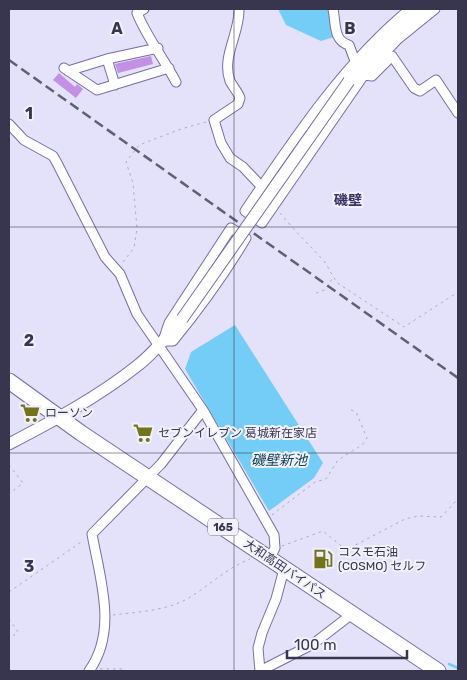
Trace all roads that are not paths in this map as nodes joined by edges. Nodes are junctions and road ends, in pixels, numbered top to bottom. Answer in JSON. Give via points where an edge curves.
{"nodes":[{"id":1,"x":144,"y":9,"type":"edge"},
{"id":2,"x":239,"y":9,"type":"edge"},
{"id":3,"x":334,"y":9,"type":"edge"},
{"id":4,"x":410,"y":9,"type":"edge"},
{"id":5,"x":422,"y":9,"type":"edge"},
{"id":6,"x":435,"y":9,"type":"edge"},
{"id":7,"x":158,"y":48,"type":"junction"},
{"id":8,"x":107,"y":59,"type":"junction"},
{"id":9,"x":355,"y":61,"type":"junction"},
{"id":10,"x":169,"y":68,"type":"junction"},
{"id":11,"x":364,"y":75,"type":"junction"},
{"id":12,"x":176,"y":82,"type":"dead end"},
{"id":13,"x":115,"y":84,"type":"junction"},
{"id":14,"x":458,"y":113,"type":"edge"},
{"id":15,"x":9,"y":124,"type":"edge"},
{"id":16,"x":262,"y":187,"type":"junction"},
{"id":17,"x":161,"y":343,"type":"junction"},
{"id":18,"x":9,"y":381,"type":"edge"},
{"id":19,"x":203,"y":410,"type":"junction"},
{"id":20,"x":60,"y":417,"type":"junction"},
{"id":21,"x":9,"y":444,"type":"edge"},
{"id":22,"x":148,"y":477,"type":"junction"},
{"id":23,"x":268,"y":553,"type":"junction"},
{"id":24,"x":284,"y":568,"type":"junction"},
{"id":25,"x":352,"y":614,"type":"junction"},
{"id":26,"x":90,"y":670,"type":"edge"},
{"id":27,"x":260,"y":671,"type":"edge"},
{"id":28,"x":438,"y":671,"type":"edge"}],
"edges":[{"from":1,"to":7,"type":"street","via":[[137,13],[144,31]]},
{"from":2,"to":16,"type":"street","via":[[240,17],[229,52],[230,81],[240,98],[238,104],[214,120],[230,158]]},
{"from":3,"to":9,"type":"street","via":[[338,39],[349,45]]},
{"from":4,"to":9,"type":"street"},
{"from":5,"to":17,"type":"street","bridge":true,"via":[[395,31],[350,81],[182,319]]},
{"from":6,"to":11,"type":"street","via":[[398,39]]},
{"from":7,"to":8,"type":"street"},
{"from":7,"to":10,"type":"street"},
{"from":8,"to":13,"type":"street"},
{"from":8,"to":13,"type":"street","via":[[66,69],[97,90]]},
{"from":9,"to":16,"type":"street"},
{"from":10,"to":12,"type":"street"},
{"from":10,"to":13,"type":"street"},
{"from":11,"to":14,"type":"street","via":[[372,76],[392,56],[414,88],[420,90],[436,80]]},
{"from":11,"to":16,"type":"street","via":[[262,223],[245,211]]},
{"from":15,"to":17,"type":"street","via":[[24,140],[53,156],[137,314]]},
{"from":17,"to":17,"type":"street","via":[[169,323],[231,228],[246,238],[195,314],[173,341]]},
{"from":17,"to":19,"type":"street"},
{"from":17,"to":20,"type":"street","via":[[116,382]]},
{"from":18,"to":20,"type":"highway","name":"大和高田バイパス","number":"165"},
{"from":19,"to":22,"type":"street"},
{"from":19,"to":23,"type":"street","via":[[274,535]]},
{"from":20,"to":21,"type":"street"},
{"from":20,"to":22,"type":"highway","name":"大和高田バイパス","number":"165"},
{"from":22,"to":23,"type":"highway","name":"大和高田バイパス","number":"165"},
{"from":22,"to":26,"type":"street","via":[[92,534],[105,616],[98,659]]},
{"from":23,"to":24,"type":"highway","name":"大和高田バイパス","number":"165"},
{"from":24,"to":25,"type":"highway","name":"大和高田バイパス","number":"165"},
{"from":24,"to":27,"type":"street","via":[[258,648]]},
{"from":25,"to":27,"type":"street","via":[[313,644]]},
{"from":25,"to":28,"type":"highway","name":"大和高田バイパス","number":"165"}]}
